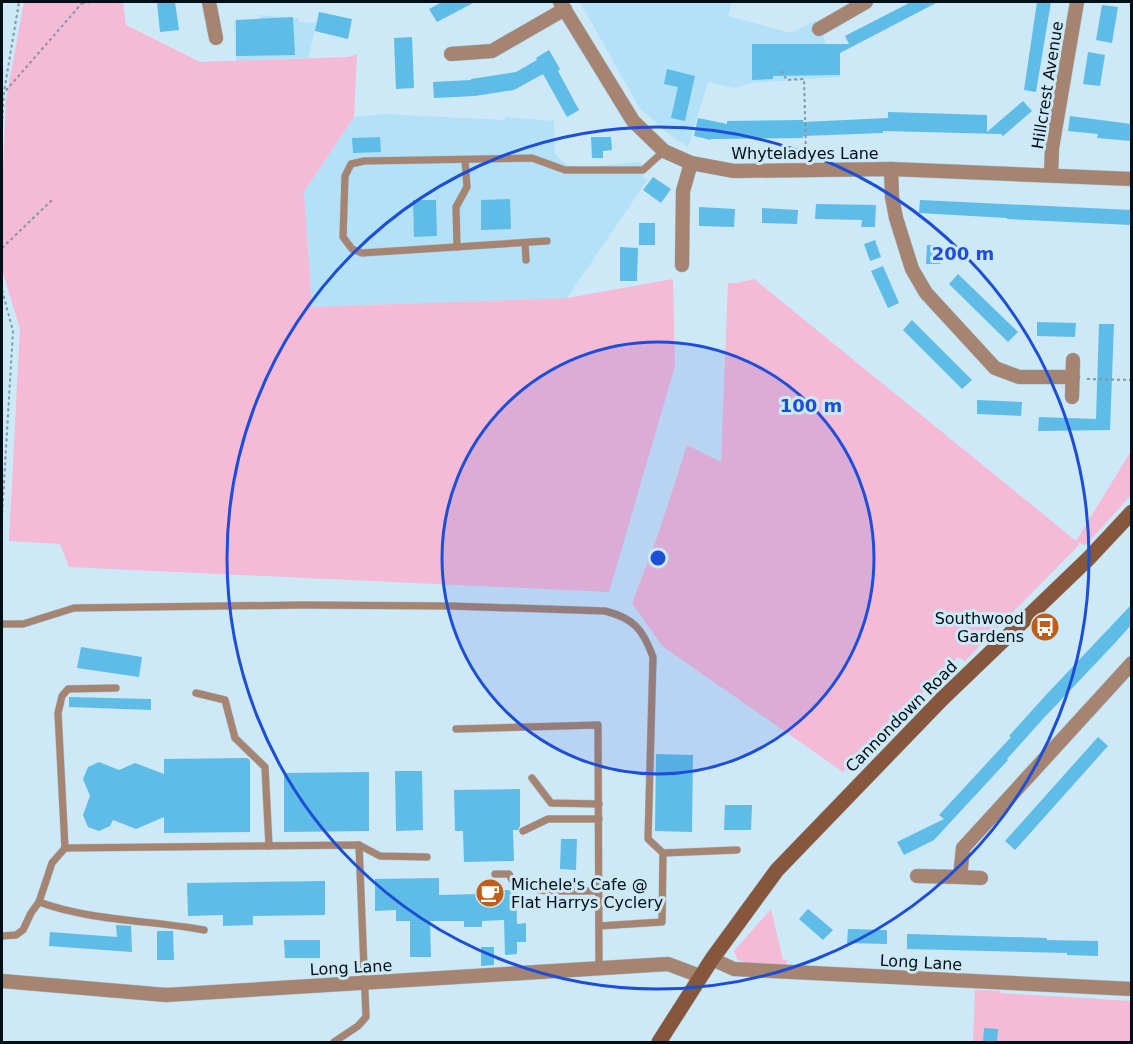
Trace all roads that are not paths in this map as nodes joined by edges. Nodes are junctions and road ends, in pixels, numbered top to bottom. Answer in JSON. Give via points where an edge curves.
{"nodes":[{"id":1,"x":209,"y":2,"type":"edge"},
{"id":2,"x":866,"y":2,"type":"edge"},
{"id":3,"x":1077,"y":2,"type":"edge"},
{"id":4,"x":563,"y":5,"type":"edge"},
{"id":5,"x":819,"y":29,"type":"dead end"},
{"id":6,"x":216,"y":38,"type":"dead end"},
{"id":7,"x":451,"y":54,"type":"dead end"},
{"id":8,"x":664,"y":150,"type":"junction"},
{"id":9,"x":465,"y":160,"type":"junction"},
{"id":10,"x":691,"y":164,"type":"junction"},
{"id":11,"x":891,"y":169,"type":"junction"},
{"id":12,"x":1051,"y":175,"type":"junction"},
{"id":13,"x":1131,"y":179,"type":"edge"},
{"id":14,"x":547,"y":241,"type":"dead end"},
{"id":15,"x":525,"y":243,"type":"junction"},
{"id":16,"x":457,"y":247,"type":"junction"},
{"id":17,"x":526,"y":260,"type":"dead end"},
{"id":18,"x":682,"y":266,"type":"dead end"},
{"id":19,"x":1073,"y":360,"type":"dead end"},
{"id":20,"x":1073,"y":377,"type":"junction"},
{"id":21,"x":1072,"y":397,"type":"dead end"},
{"id":22,"x":1131,"y":512,"type":"edge"},
{"id":23,"x":2,"y":624,"type":"edge"},
{"id":24,"x":1131,"y":663,"type":"edge"},
{"id":25,"x":116,"y":687,"type":"dead end"},
{"id":26,"x":196,"y":693,"type":"dead end"},
{"id":27,"x":456,"y":729,"type":"dead end"},
{"id":28,"x":532,"y":778,"type":"dead end"},
{"id":29,"x":599,"y":804,"type":"junction"},
{"id":30,"x":599,"y":819,"type":"junction"},
{"id":31,"x":523,"y":831,"type":"dead end"},
{"id":32,"x":359,"y":845,"type":"junction"},
{"id":33,"x":269,"y":846,"type":"junction"},
{"id":34,"x":65,"y":848,"type":"junction"},
{"id":35,"x":737,"y":850,"type":"dead end"},
{"id":36,"x":663,"y":853,"type":"junction"},
{"id":37,"x":427,"y":857,"type":"dead end"},
{"id":38,"x":495,"y":874,"type":"dead end"},
{"id":39,"x":917,"y":876,"type":"dead end"},
{"id":40,"x":960,"y":877,"type":"junction"},
{"id":41,"x":981,"y":878,"type":"dead end"},
{"id":42,"x":599,"y":891,"type":"junction"},
{"id":43,"x":39,"y":902,"type":"junction"},
{"id":44,"x":599,"y":926,"type":"junction"},
{"id":45,"x":204,"y":930,"type":"dead end"},
{"id":46,"x":2,"y":936,"type":"edge"},
{"id":47,"x":712,"y":959,"type":"junction"},
{"id":48,"x":599,"y":969,"type":"junction"},
{"id":49,"x":700,"y":976,"type":"junction"},
{"id":50,"x":2,"y":981,"type":"edge"},
{"id":51,"x":365,"y":983,"type":"junction"},
{"id":52,"x":1131,"y":989,"type":"edge"},
{"id":53,"x":334,"y":1042,"type":"edge"},
{"id":54,"x":659,"y":1042,"type":"edge"}],
"edges":[{"from":1,"to":6,"type":"street"},
{"from":2,"to":5,"type":"street"},
{"from":3,"to":12,"type":"street","name":"Hillcrest Avenue","via":[[1052,148]]},
{"from":4,"to":7,"type":"street","via":[[492,51]]},
{"from":4,"to":8,"type":"street","name":"Whyteladyes Lane","via":[[633,121]]},
{"from":8,"to":9,"type":"lane","via":[[643,170],[565,170],[532,158]]},
{"from":8,"to":10,"type":"street","name":"Whyteladyes Lane"},
{"from":9,"to":16,"type":"lane","via":[[467,187],[456,207]]},
{"from":9,"to":16,"type":"lane","via":[[364,161],[351,164],[345,176],[343,237],[352,249],[362,253]]},
{"from":10,"to":11,"type":"street","name":"Whyteladyes Lane","via":[[734,171]]},
{"from":10,"to":18,"type":"street","via":[[683,191]]},
{"from":11,"to":12,"type":"street","name":"Whyteladyes Lane"},
{"from":11,"to":20,"type":"street","via":[[896,218],[912,269],[926,293],[995,368],[1019,376]]},
{"from":12,"to":13,"type":"street","name":"Whyteladyes Lane"},
{"from":14,"to":15,"type":"lane"},
{"from":15,"to":16,"type":"lane"},
{"from":15,"to":17,"type":"lane"},
{"from":19,"to":20,"type":"street"},
{"from":20,"to":21,"type":"street"},
{"from":22,"to":47,"type":"main road","name":"Cannondown Road","via":[[777,870]]},
{"from":23,"to":36,"type":"lane","via":[[23,624],[74,608],[450,606],[605,611],[622,615],[646,639],[653,657],[648,839]]},
{"from":24,"to":40,"type":"street","via":[[963,848]]},
{"from":25,"to":34,"type":"lane","via":[[68,689],[62,696],[57,713]]},
{"from":26,"to":33,"type":"lane","via":[[225,700],[235,738],[265,767]]},
{"from":27,"to":29,"type":"lane","via":[[598,725]]},
{"from":28,"to":29,"type":"lane","via":[[551,803]]},
{"from":29,"to":30,"type":"lane"},
{"from":30,"to":31,"type":"lane","via":[[548,819]]},
{"from":30,"to":42,"type":"lane"},
{"from":32,"to":33,"type":"lane"},
{"from":32,"to":37,"type":"lane","via":[[380,856]]},
{"from":32,"to":51,"type":"lane"},
{"from":33,"to":34,"type":"lane"},
{"from":34,"to":43,"type":"lane","via":[[52,863]]},
{"from":35,"to":36,"type":"lane"},
{"from":36,"to":44,"type":"lane","via":[[662,922]]},
{"from":38,"to":42,"type":"lane","via":[[509,874],[514,884],[546,891]]},
{"from":39,"to":40,"type":"street"},
{"from":40,"to":41,"type":"street"},
{"from":42,"to":44,"type":"lane"},
{"from":43,"to":45,"type":"lane","via":[[65,911]]},
{"from":43,"to":46,"type":"lane","via":[[23,930]]},
{"from":44,"to":48,"type":"lane"},
{"from":47,"to":49,"type":"main road","name":"Cannondown Road"},
{"from":47,"to":52,"type":"street","name":"Long Lane","via":[[734,969]]},
{"from":48,"to":49,"type":"street","name":"Long Lane","via":[[668,964]]},
{"from":48,"to":51,"type":"street","name":"Long Lane"},
{"from":49,"to":54,"type":"main road","name":"Cannondown Road"},
{"from":50,"to":51,"type":"street","name":"Long Lane","via":[[166,995]]},
{"from":51,"to":53,"type":"lane","via":[[366,1017]]}]}
